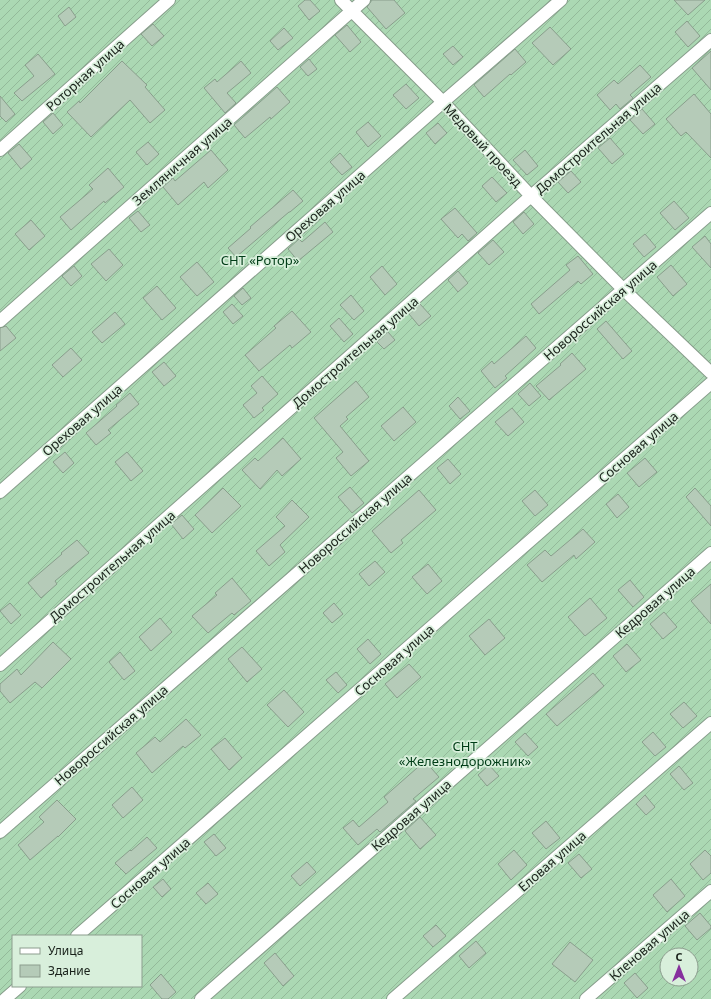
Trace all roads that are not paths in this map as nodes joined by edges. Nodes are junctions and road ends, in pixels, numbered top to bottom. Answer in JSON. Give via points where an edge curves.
{"nodes":[{"id":1,"x":169,"y":0,"type":"edge"},
{"id":2,"x":341,"y":0,"type":"edge"},
{"id":3,"x":364,"y":0,"type":"edge"},
{"id":4,"x":561,"y":0,"type":"edge"},
{"id":5,"x":352,"y":11,"type":"junction"},
{"id":6,"x":711,"y":40,"type":"edge"},
{"id":7,"x":443,"y":102,"type":"junction"},
{"id":8,"x":0,"y":150,"type":"edge"},
{"id":9,"x":531,"y":196,"type":"junction"},
{"id":10,"x":711,"y":213,"type":"edge"},
{"id":11,"x":623,"y":289,"type":"junction"},
{"id":12,"x":0,"y":321,"type":"edge"},
{"id":13,"x":711,"y":374,"type":"edge"},
{"id":14,"x":711,"y":383,"type":"edge"},
{"id":15,"x":0,"y":492,"type":"edge"},
{"id":16,"x":711,"y":553,"type":"edge"},
{"id":17,"x":0,"y":665,"type":"edge"},
{"id":18,"x":711,"y":723,"type":"edge"},
{"id":19,"x":0,"y":832,"type":"edge"},
{"id":20,"x":711,"y":891,"type":"edge"},
{"id":21,"x":78,"y":935,"type":"edge"},
{"id":22,"x":19,"y":987,"type":"edge"},
{"id":23,"x":5,"y":999,"type":"edge"},
{"id":24,"x":201,"y":999,"type":"edge"},
{"id":25,"x":393,"y":999,"type":"edge"},
{"id":26,"x":586,"y":999,"type":"edge"}],
"edges":[{"from":1,"to":8,"type":"street","name":"Роторная улица"},
{"from":2,"to":5,"type":"street","name":"Медовый проезд"},
{"from":3,"to":5,"type":"street","name":"Земляничная улица"},
{"from":4,"to":7,"type":"street","name":"Ореховая улица"},
{"from":5,"to":7,"type":"street","name":"Медовый проезд"},
{"from":5,"to":12,"type":"street","name":"Земляничная улица"},
{"from":6,"to":9,"type":"street","name":"Домостроительная улица"},
{"from":7,"to":9,"type":"street","name":"Медовый проезд"},
{"from":7,"to":15,"type":"street","name":"Ореховая улица"},
{"from":9,"to":11,"type":"street","name":"Медовый проезд"},
{"from":9,"to":17,"type":"street","name":"Домостроительная улица"},
{"from":10,"to":11,"type":"street","name":"Новороссийская улица"},
{"from":11,"to":13,"type":"street","name":"Медовый проезд"},
{"from":11,"to":19,"type":"street","name":"Новороссийская улица"},
{"from":14,"to":21,"type":"street","name":"Сосновая улица"},
{"from":16,"to":24,"type":"street","name":"Кедровая улица"},
{"from":18,"to":25,"type":"street","name":"Еловая улица"},
{"from":20,"to":26,"type":"street","name":"Кленовая улица"},
{"from":22,"to":23,"type":"street"}]}
